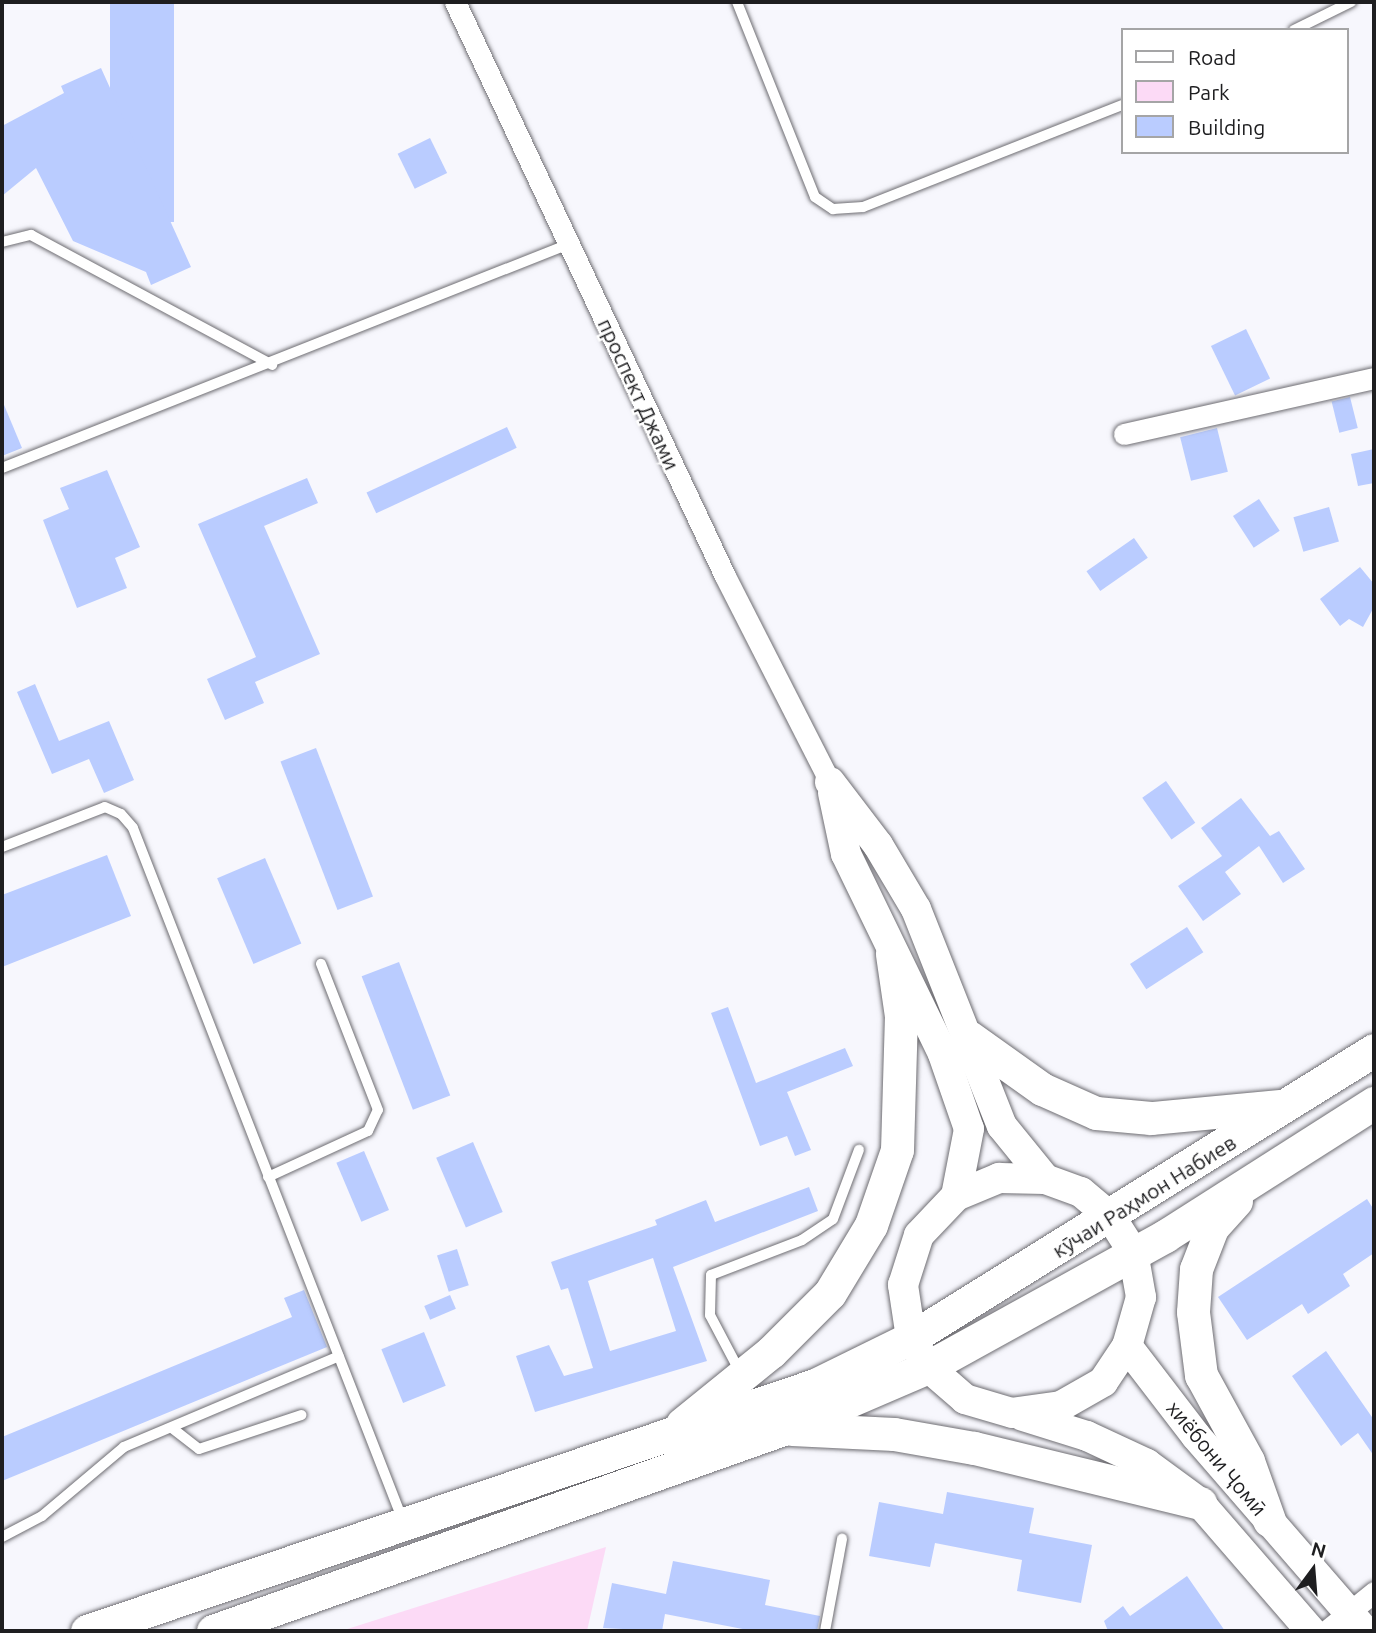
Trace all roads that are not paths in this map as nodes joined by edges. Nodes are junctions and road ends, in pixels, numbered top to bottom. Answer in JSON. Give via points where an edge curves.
{"nodes":[{"id":1,"x":456,"y":2,"type":"edge"},
{"id":2,"x":737,"y":2,"type":"edge"},
{"id":3,"x":1351,"y":2,"type":"edge"},
{"id":4,"x":1298,"y":28,"type":"edge"},
{"id":5,"x":1120,"y":106,"type":"edge"},
{"id":6,"x":2,"y":242,"type":"edge"},
{"id":7,"x":569,"y":244,"type":"junction"},
{"id":8,"x":272,"y":365,"type":"junction"},
{"id":9,"x":1374,"y":378,"type":"edge"},
{"id":10,"x":1124,"y":434,"type":"dead end"},
{"id":11,"x":2,"y":468,"type":"edge"},
{"id":12,"x":830,"y":782,"type":"junction"},
{"id":13,"x":2,"y":847,"type":"edge"},
{"id":14,"x":892,"y":954,"type":"junction"},
{"id":15,"x":321,"y":964,"type":"dead end"},
{"id":16,"x":969,"y":1037,"type":"junction"},
{"id":17,"x":1374,"y":1050,"type":"edge"},
{"id":18,"x":1374,"y":1103,"type":"edge"},
{"id":19,"x":1289,"y":1105,"type":"junction"},
{"id":20,"x":859,"y":1150,"type":"dead end"},
{"id":21,"x":268,"y":1177,"type":"junction"},
{"id":22,"x":1257,"y":1178,"type":"junction"},
{"id":23,"x":1045,"y":1179,"type":"junction"},
{"id":24,"x":956,"y":1196,"type":"junction"},
{"id":25,"x":1110,"y":1216,"type":"junction"},
{"id":26,"x":1133,"y":1252,"type":"junction"},
{"id":27,"x":911,"y":1338,"type":"junction"},
{"id":28,"x":1127,"y":1346,"type":"junction"},
{"id":29,"x":339,"y":1356,"type":"junction"},
{"id":30,"x":928,"y":1367,"type":"junction"},
{"id":31,"x":741,"y":1375,"type":"junction"},
{"id":32,"x":1012,"y":1413,"type":"junction"},
{"id":33,"x":301,"y":1415,"type":"dead end"},
{"id":34,"x":172,"y":1428,"type":"junction"},
{"id":35,"x":786,"y":1428,"type":"junction"},
{"id":36,"x":656,"y":1450,"type":"junction"},
{"id":37,"x":1200,"y":1503,"type":"junction"},
{"id":38,"x":1269,"y":1520,"type":"junction"},
{"id":39,"x":404,"y":1523,"type":"junction"},
{"id":40,"x":2,"y":1537,"type":"edge"},
{"id":41,"x":842,"y":1539,"type":"dead end"},
{"id":42,"x":1374,"y":1592,"type":"edge"},
{"id":43,"x":1356,"y":1621,"type":"edge"},
{"id":44,"x":245,"y":1626,"type":"edge"},
{"id":45,"x":1312,"y":1629,"type":"edge"},
{"id":46,"x":87,"y":1631,"type":"edge"},
{"id":47,"x":213,"y":1631,"type":"edge"},
{"id":48,"x":825,"y":1631,"type":"edge"}],
"edges":[{"from":1,"to":7,"type":"street","name":"проспект Джами"},
{"from":2,"to":5,"type":"lane","via":[[815,197],[833,209],[863,207]]},
{"from":3,"to":4,"type":"lane"},
{"from":6,"to":8,"type":"lane","via":[[31,235]]},
{"from":7,"to":8,"type":"lane"},
{"from":7,"to":12,"type":"street","name":"проспект Джами","via":[[719,564]]},
{"from":8,"to":11,"type":"lane"},
{"from":9,"to":10,"type":"street"},
{"from":12,"to":14,"type":"main road","via":[[846,854]]},
{"from":12,"to":16,"type":"main road","via":[[878,845],[916,909]]},
{"from":13,"to":21,"type":"lane","via":[[105,807],[121,814],[133,828]]},
{"from":14,"to":24,"type":"main road","via":[[943,1054],[969,1129]]},
{"from":14,"to":31,"type":"main road","via":[[901,1016],[897,1150],[871,1225],[830,1293]]},
{"from":15,"to":21,"type":"lane","via":[[378,1110],[368,1131]]},
{"from":16,"to":19,"type":"main road","via":[[1042,1089],[1096,1113],[1151,1118]]},
{"from":16,"to":23,"type":"main road","via":[[1002,1126]]},
{"from":17,"to":19,"type":"main road","name":"кӯчаи Раҳмон Набиев"},
{"from":18,"to":22,"type":"main road","name":"кӯчаи Раҳмон Набиев"},
{"from":19,"to":25,"type":"main road","name":"кӯчаи Раҳмон Набиев"},
{"from":20,"to":31,"type":"lane","via":[[833,1219],[802,1240],[711,1275],[710,1314]]},
{"from":21,"to":29,"type":"lane"},
{"from":22,"to":26,"type":"main road","name":"кӯчаи Раҳмон Набиев"},
{"from":22,"to":38,"type":"main road","via":[[1212,1228],[1196,1269],[1193,1312],[1201,1375],[1248,1461]]},
{"from":23,"to":24,"type":"main road","via":[[999,1178]]},
{"from":23,"to":25,"type":"main road","via":[[1081,1192]]},
{"from":24,"to":27,"type":"main road","via":[[919,1235],[903,1286]]},
{"from":25,"to":26,"type":"main road"},
{"from":25,"to":27,"type":"main road","name":"кӯчаи Раҳмон Набиев"},
{"from":26,"to":28,"type":"main road","via":[[1141,1297]]},
{"from":26,"to":30,"type":"main road","name":"кӯчаи Раҳмон Набиев"},
{"from":27,"to":30,"type":"main road","name":"хиёбони Ҷомӣ"},
{"from":27,"to":36,"type":"main road","name":"кӯчаи Раҳмон Набиев","via":[[815,1385]]},
{"from":28,"to":32,"type":"main road","via":[[1103,1381],[1061,1406]]},
{"from":28,"to":38,"type":"main road","name":"хиёбони Ҷомӣ"},
{"from":29,"to":34,"type":"lane"},
{"from":29,"to":39,"type":"lane"},
{"from":30,"to":32,"type":"main road","name":"хиёбони Ҷомӣ","via":[[965,1399]]},
{"from":30,"to":35,"type":"main road","name":"кӯчаи Раҳмон Набиев"},
{"from":31,"to":36,"type":"main road"},
{"from":32,"to":37,"type":"main road","name":"хиёбони Ҷомӣ","via":[[1087,1436],[1147,1464]]},
{"from":33,"to":34,"type":"lane","via":[[199,1449]]},
{"from":34,"to":40,"type":"lane","via":[[112,1454],[102,1469],[42,1516]]},
{"from":35,"to":36,"type":"main road","name":"кӯчаи Раҳмон Набиев"},
{"from":35,"to":37,"type":"main road","via":[[894,1434],[974,1448]]},
{"from":36,"to":39,"type":"main road"},
{"from":36,"to":44,"type":"main road"},
{"from":37,"to":45,"type":"main road","name":"хиёбони Ҷомӣ"},
{"from":38,"to":43,"type":"main road","name":"хиёбони Ҷомӣ"},
{"from":39,"to":46,"type":"main road"},
{"from":41,"to":48,"type":"lane"},
{"from":42,"to":43,"type":"street"},
{"from":43,"to":45,"type":"street"},
{"from":44,"to":47,"type":"main road"}]}
